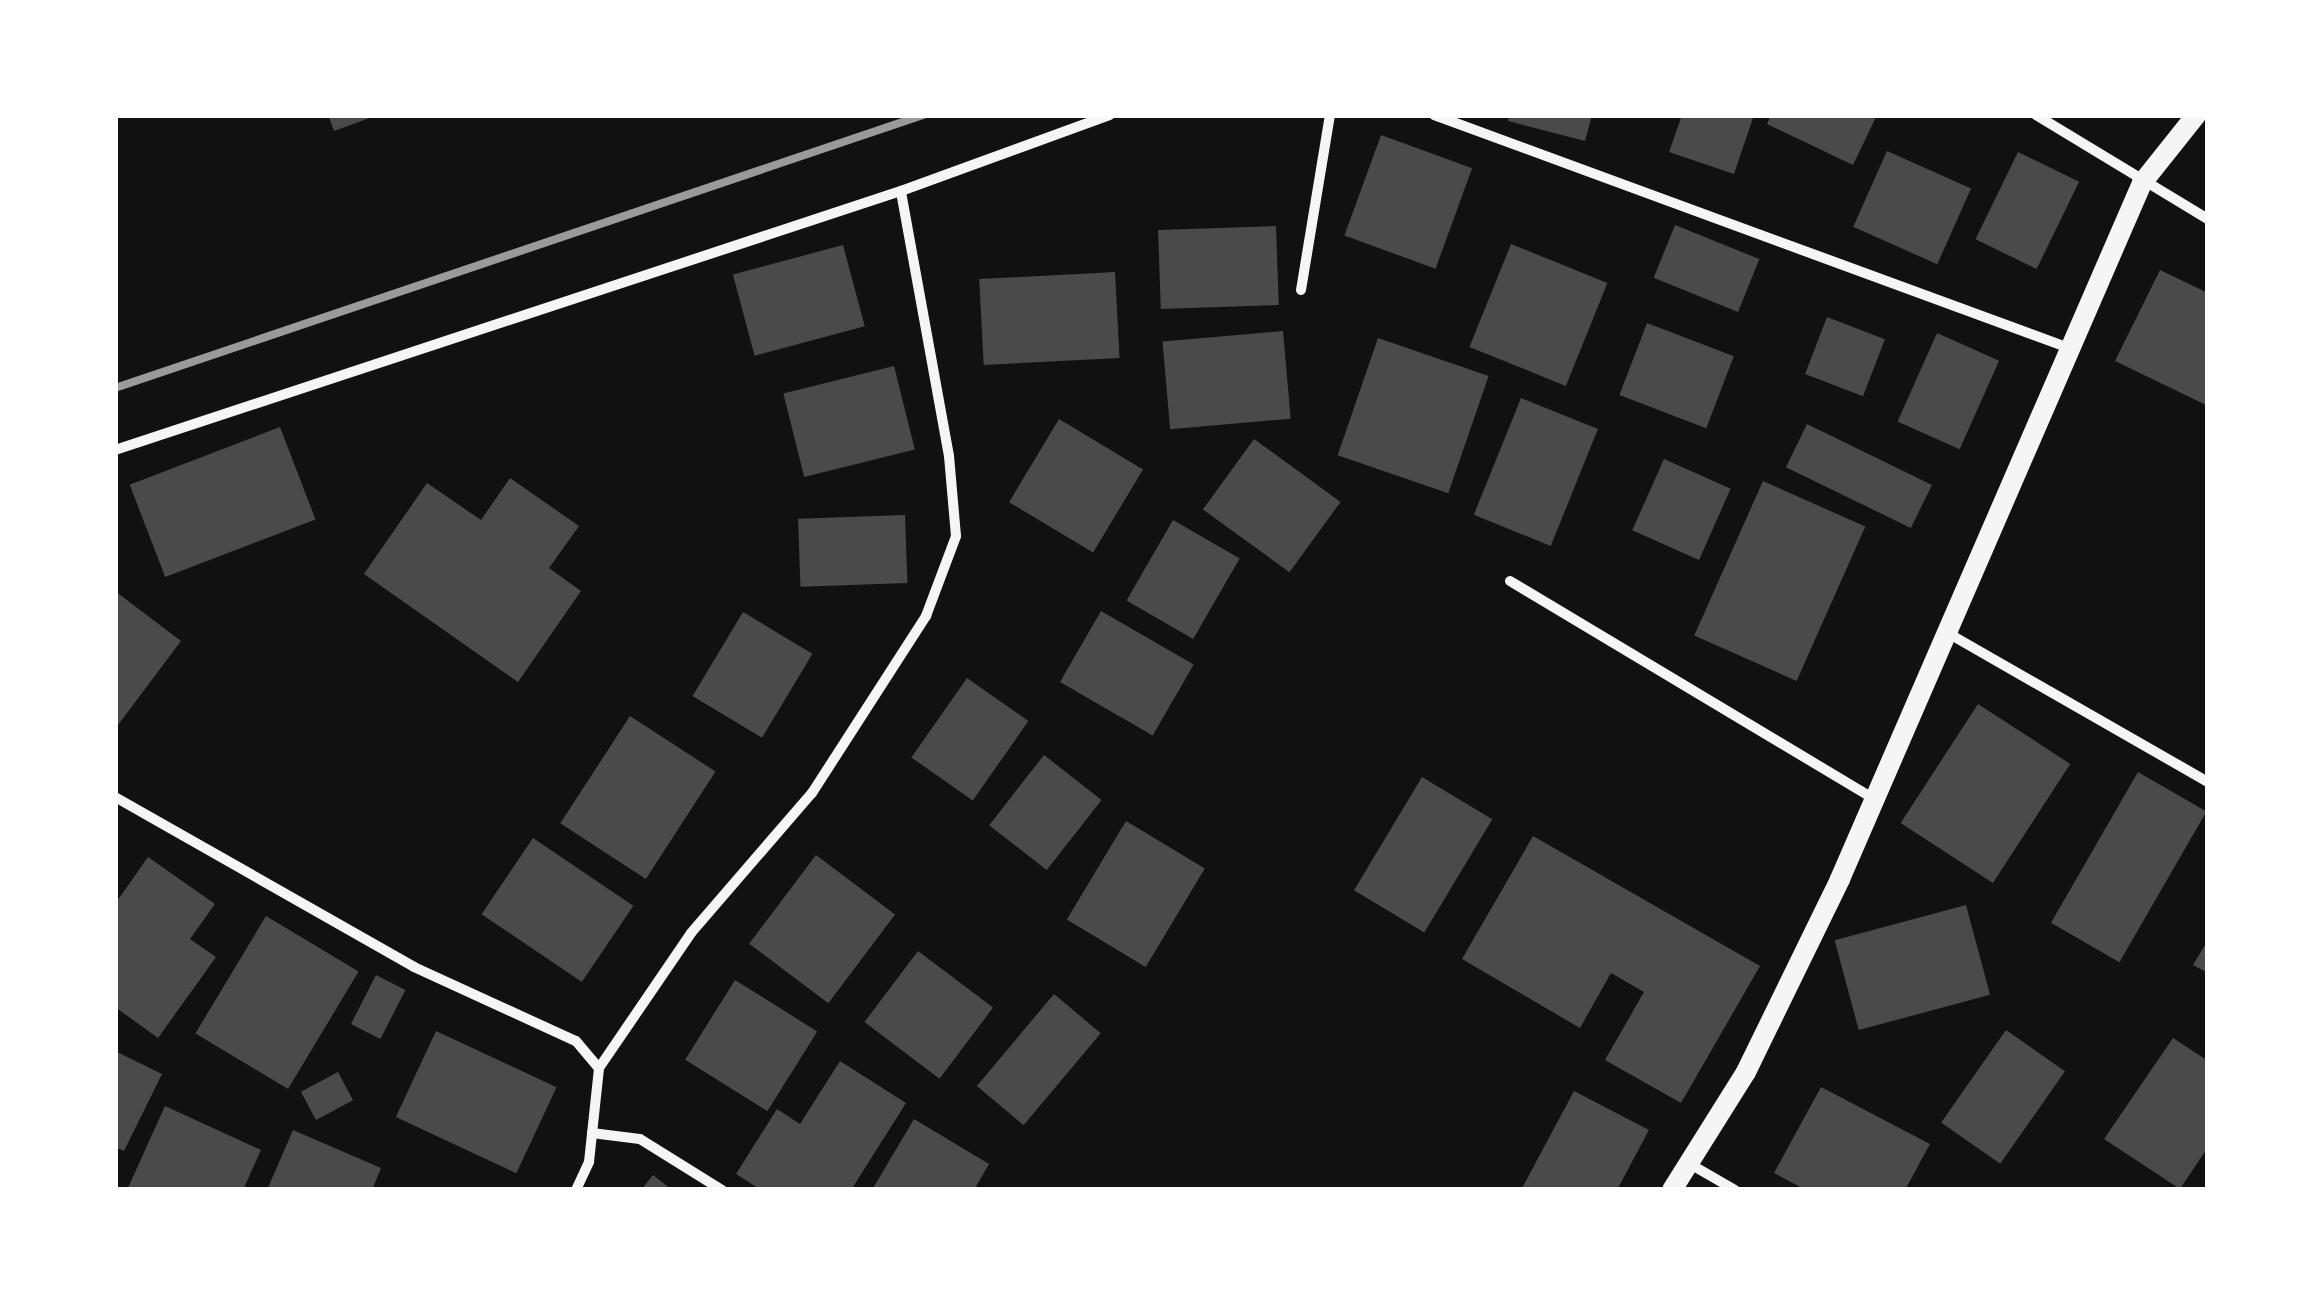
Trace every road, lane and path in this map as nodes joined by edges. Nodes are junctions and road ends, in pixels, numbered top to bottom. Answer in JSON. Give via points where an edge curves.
{"nodes":[{"id":1,"x":1110,"y":115,"type":"edge"},
{"id":2,"x":1330,"y":115,"type":"edge"},
{"id":3,"x":1434,"y":115,"type":"edge"},
{"id":4,"x":2036,"y":115,"type":"edge"},
{"id":5,"x":2196,"y":115,"type":"edge"},
{"id":6,"x":2142,"y":182,"type":"junction"},
{"id":7,"x":902,"y":191,"type":"junction"},
{"id":8,"x":2208,"y":219,"type":"edge"},
{"id":9,"x":1300,"y":290,"type":"dead end"},
{"id":10,"x":2069,"y":348,"type":"junction"},
{"id":11,"x":115,"y":450,"type":"edge"},
{"id":12,"x":1510,"y":581,"type":"dead end"},
{"id":13,"x":1945,"y":632,"type":"junction"},
{"id":14,"x":2208,"y":782,"type":"edge"},
{"id":15,"x":115,"y":797,"type":"edge"},
{"id":16,"x":1874,"y":799,"type":"junction"},
{"id":17,"x":599,"y":1068,"type":"junction"},
{"id":18,"x":592,"y":1132,"type":"junction"},
{"id":19,"x":1689,"y":1163,"type":"junction"},
{"id":20,"x":576,"y":1190,"type":"edge"},
{"id":21,"x":722,"y":1190,"type":"edge"},
{"id":22,"x":1672,"y":1190,"type":"edge"},
{"id":23,"x":1735,"y":1190,"type":"edge"}],
"edges":[{"from":1,"to":7,"type":"street"},
{"from":2,"to":9,"type":"street"},
{"from":3,"to":10,"type":"street"},
{"from":4,"to":6,"type":"street"},
{"from":5,"to":6,"type":"main road"},
{"from":6,"to":8,"type":"street"},
{"from":6,"to":10,"type":"main road"},
{"from":7,"to":11,"type":"street"},
{"from":7,"to":17,"type":"street","via":[[950,456],[956,536],[926,616],[812,793],[690,933]]},
{"from":10,"to":13,"type":"main road"},
{"from":12,"to":16,"type":"street"},
{"from":13,"to":14,"type":"street"},
{"from":13,"to":16,"type":"main road"},
{"from":15,"to":17,"type":"street","via":[[414,967],[576,1041]]},
{"from":16,"to":19,"type":"main road","via":[[1746,1072]]},
{"from":17,"to":18,"type":"street"},
{"from":18,"to":20,"type":"street","via":[[589,1162]]},
{"from":18,"to":21,"type":"street","via":[[640,1139]]},
{"from":19,"to":22,"type":"main road"},
{"from":19,"to":23,"type":"street"}]}
